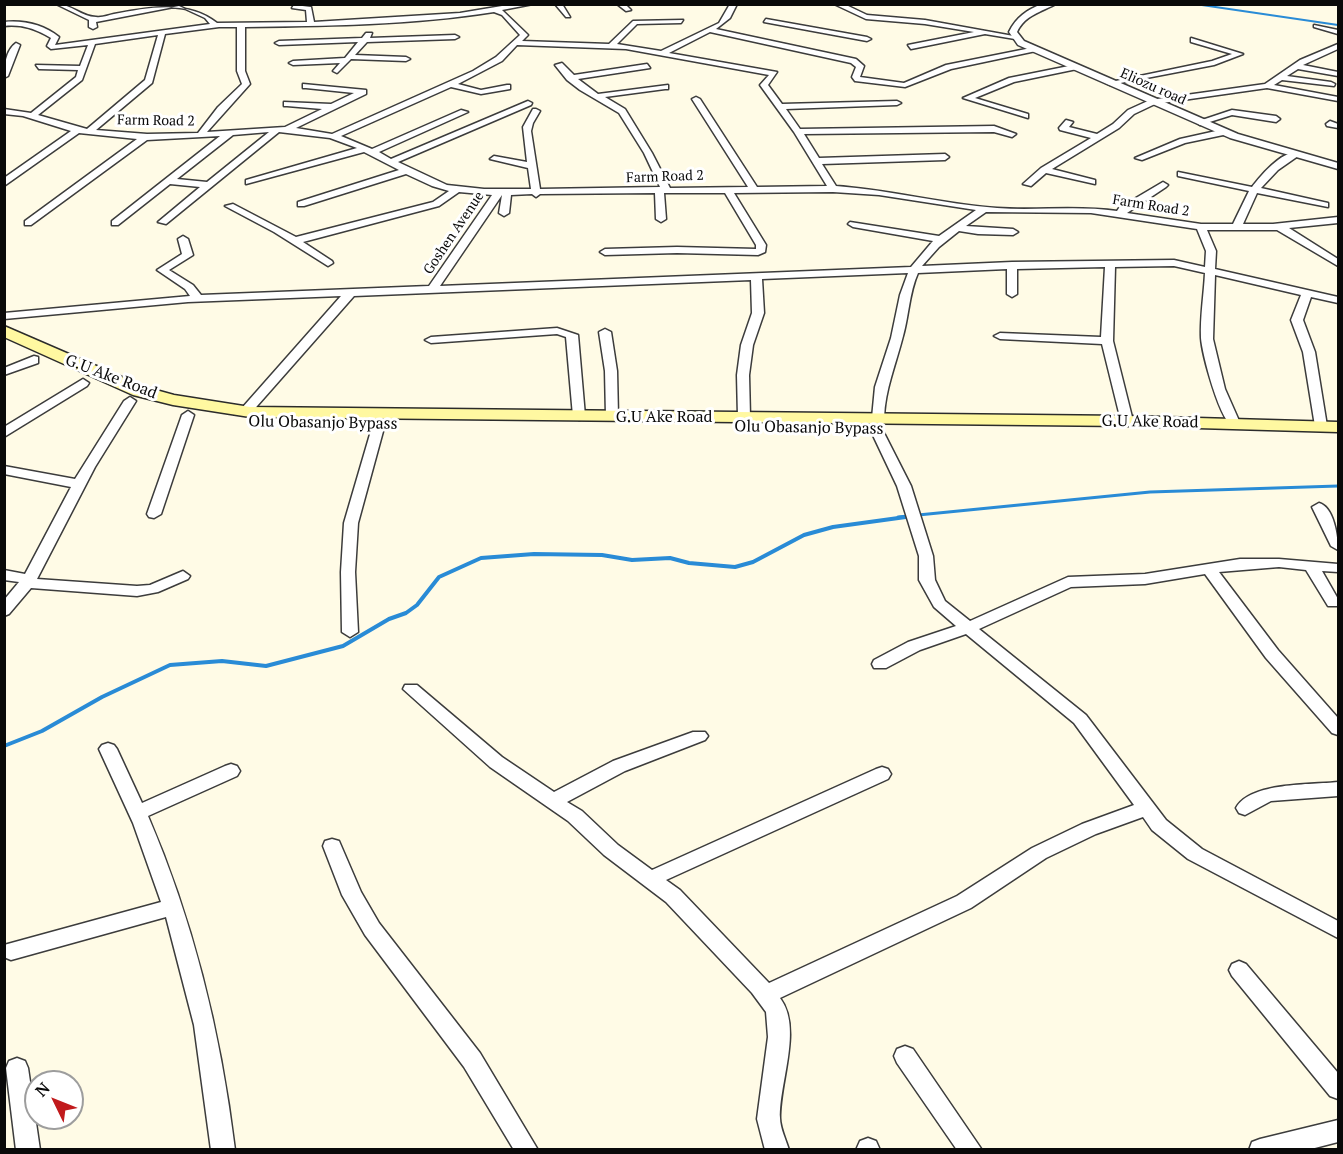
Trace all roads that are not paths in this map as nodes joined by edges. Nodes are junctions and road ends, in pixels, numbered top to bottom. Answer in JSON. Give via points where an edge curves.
{"nodes":[{"id":1,"x":59,"y":4,"type":"edge"},
{"id":2,"x":180,"y":4,"type":"edge"},
{"id":3,"x":530,"y":4,"type":"edge"},
{"id":4,"x":558,"y":4,"type":"edge"},
{"id":5,"x":620,"y":4,"type":"edge"},
{"id":6,"x":734,"y":4,"type":"edge"},
{"id":7,"x":837,"y":4,"type":"edge"},
{"id":8,"x":1052,"y":4,"type":"edge"},
{"id":9,"x":294,"y":7,"type":"dead end"},
{"id":10,"x":497,"y":10,"type":"junction"},
{"id":11,"x":628,"y":10,"type":"dead end"},
{"id":12,"x":122,"y":15,"type":"junction"},
{"id":13,"x":568,"y":16,"type":"dead end"},
{"id":14,"x":866,"y":17,"type":"junction"},
{"id":15,"x":129,"y":19,"type":"dead end"},
{"id":16,"x":375,"y":19,"type":"junction"},
{"id":17,"x":93,"y":20,"type":"junction"},
{"id":18,"x":681,"y":21,"type":"dead end"},
{"id":19,"x":766,"y":21,"type":"dead end"},
{"id":20,"x":858,"y":21,"type":"dead end"},
{"id":21,"x":4,"y":24,"type":"edge"},
{"id":22,"x":241,"y":24,"type":"junction"},
{"id":23,"x":310,"y":24,"type":"junction"},
{"id":24,"x":216,"y":25,"type":"junction"},
{"id":25,"x":849,"y":25,"type":"dead end"},
{"id":26,"x":1316,"y":26,"type":"dead end"},
{"id":27,"x":709,"y":30,"type":"junction"},
{"id":28,"x":988,"y":32,"type":"junction"},
{"id":29,"x":1338,"y":32,"type":"edge"},
{"id":30,"x":162,"y":33,"type":"junction"},
{"id":31,"x":832,"y":33,"type":"junction"},
{"id":32,"x":847,"y":36,"type":"junction"},
{"id":33,"x":455,"y":37,"type":"dead end"},
{"id":34,"x":1015,"y":37,"type":"junction"},
{"id":35,"x":795,"y":39,"type":"dead end"},
{"id":36,"x":867,"y":39,"type":"dead end"},
{"id":37,"x":365,"y":40,"type":"junction"},
{"id":38,"x":1194,"y":40,"type":"dead end"},
{"id":39,"x":834,"y":42,"type":"dead end"},
{"id":40,"x":514,"y":43,"type":"junction"},
{"id":41,"x":90,"y":44,"type":"junction"},
{"id":42,"x":279,"y":44,"type":"dead end"},
{"id":43,"x":16,"y":45,"type":"dead end"},
{"id":44,"x":611,"y":46,"type":"junction"},
{"id":45,"x":1338,"y":46,"type":"edge"},
{"id":46,"x":781,"y":47,"type":"junction"},
{"id":47,"x":911,"y":47,"type":"dead end"},
{"id":48,"x":1033,"y":49,"type":"junction"},
{"id":49,"x":1326,"y":51,"type":"junction"},
{"id":50,"x":663,"y":53,"type":"junction"},
{"id":51,"x":1338,"y":53,"type":"edge"},
{"id":52,"x":348,"y":59,"type":"junction"},
{"id":53,"x":406,"y":59,"type":"dead end"},
{"id":54,"x":293,"y":63,"type":"dead end"},
{"id":55,"x":559,"y":65,"type":"dead end"},
{"id":56,"x":647,"y":66,"type":"dead end"},
{"id":57,"x":1296,"y":66,"type":"junction"},
{"id":58,"x":39,"y":67,"type":"dead end"},
{"id":59,"x":1074,"y":67,"type":"junction"},
{"id":60,"x":83,"y":68,"type":"junction"},
{"id":61,"x":337,"y":71,"type":"dead end"},
{"id":62,"x":1338,"y":74,"type":"edge"},
{"id":63,"x":4,"y":76,"type":"edge"},
{"id":64,"x":1279,"y":77,"type":"junction"},
{"id":65,"x":570,"y":78,"type":"junction"},
{"id":66,"x":1110,"y":83,"type":"junction"},
{"id":67,"x":1331,"y":84,"type":"dead end"},
{"id":68,"x":452,"y":85,"type":"junction"},
{"id":69,"x":306,"y":86,"type":"dead end"},
{"id":70,"x":1267,"y":86,"type":"junction"},
{"id":71,"x":507,"y":87,"type":"dead end"},
{"id":72,"x":665,"y":87,"type":"dead end"},
{"id":73,"x":598,"y":96,"type":"junction"},
{"id":74,"x":696,"y":99,"type":"dead end"},
{"id":75,"x":1338,"y":99,"type":"edge"},
{"id":76,"x":1153,"y":102,"type":"junction"},
{"id":77,"x":528,"y":103,"type":"dead end"},
{"id":78,"x":897,"y":103,"type":"dead end"},
{"id":79,"x":287,"y":104,"type":"dead end"},
{"id":80,"x":334,"y":107,"type":"junction"},
{"id":81,"x":780,"y":107,"type":"junction"},
{"id":82,"x":4,"y":111,"type":"edge"},
{"id":83,"x":536,"y":111,"type":"dead end"},
{"id":84,"x":464,"y":112,"type":"dead end"},
{"id":85,"x":33,"y":115,"type":"junction"},
{"id":86,"x":1276,"y":118,"type":"dead end"},
{"id":87,"x":1069,"y":122,"type":"dead end"},
{"id":88,"x":1200,"y":122,"type":"junction"},
{"id":89,"x":282,"y":129,"type":"junction"},
{"id":90,"x":77,"y":130,"type":"junction"},
{"id":91,"x":89,"y":132,"type":"junction"},
{"id":92,"x":232,"y":132,"type":"junction"},
{"id":93,"x":798,"y":132,"type":"junction"},
{"id":94,"x":1225,"y":132,"type":"junction"},
{"id":95,"x":145,"y":136,"type":"junction"},
{"id":96,"x":200,"y":136,"type":"junction"},
{"id":97,"x":334,"y":136,"type":"junction"},
{"id":98,"x":1099,"y":137,"type":"junction"},
{"id":99,"x":368,"y":150,"type":"junction"},
{"id":100,"x":1295,"y":154,"type":"junction"},
{"id":101,"x":945,"y":158,"type":"dead end"},
{"id":102,"x":1139,"y":158,"type":"dead end"},
{"id":103,"x":494,"y":159,"type":"dead end"},
{"id":104,"x":393,"y":161,"type":"junction"},
{"id":105,"x":816,"y":161,"type":"junction"},
{"id":106,"x":534,"y":166,"type":"junction"},
{"id":107,"x":1338,"y":166,"type":"edge"},
{"id":108,"x":410,"y":170,"type":"junction"},
{"id":109,"x":1044,"y":170,"type":"junction"},
{"id":110,"x":1181,"y":174,"type":"dead end"},
{"id":111,"x":166,"y":182,"type":"junction"},
{"id":112,"x":249,"y":182,"type":"dead end"},
{"id":113,"x":1092,"y":182,"type":"dead end"},
{"id":114,"x":4,"y":183,"type":"edge"},
{"id":115,"x":1028,"y":184,"type":"dead end"},
{"id":116,"x":208,"y":185,"type":"junction"},
{"id":117,"x":1163,"y":185,"type":"dead end"},
{"id":118,"x":753,"y":188,"type":"junction"},
{"id":119,"x":458,"y":189,"type":"junction"},
{"id":120,"x":727,"y":189,"type":"junction"},
{"id":121,"x":830,"y":189,"type":"junction"},
{"id":122,"x":662,"y":190,"type":"junction"},
{"id":123,"x":1254,"y":191,"type":"junction"},
{"id":124,"x":502,"y":193,"type":"junction"},
{"id":125,"x":536,"y":194,"type":"junction"},
{"id":126,"x":820,"y":203,"type":"dead end"},
{"id":127,"x":301,"y":204,"type":"dead end"},
{"id":128,"x":1325,"y":205,"type":"dead end"},
{"id":129,"x":230,"y":206,"type":"dead end"},
{"id":130,"x":983,"y":210,"type":"junction"},
{"id":131,"x":504,"y":213,"type":"dead end"},
{"id":132,"x":1122,"y":214,"type":"junction"},
{"id":133,"x":662,"y":219,"type":"dead end"},
{"id":134,"x":1338,"y":220,"type":"edge"},
{"id":135,"x":163,"y":222,"type":"dead end"},
{"id":136,"x":28,"y":223,"type":"dead end"},
{"id":137,"x":115,"y":223,"type":"dead end"},
{"id":138,"x":853,"y":224,"type":"dead end"},
{"id":139,"x":1237,"y":226,"type":"junction"},
{"id":140,"x":1278,"y":226,"type":"junction"},
{"id":141,"x":956,"y":227,"type":"junction"},
{"id":142,"x":1202,"y":227,"type":"junction"},
{"id":143,"x":1013,"y":232,"type":"dead end"},
{"id":144,"x":183,"y":239,"type":"dead end"},
{"id":145,"x":942,"y":240,"type":"junction"},
{"id":146,"x":294,"y":241,"type":"junction"},
{"id":147,"x":605,"y":252,"type":"dead end"},
{"id":148,"x":328,"y":263,"type":"dead end"},
{"id":149,"x":1110,"y":263,"type":"junction"},
{"id":150,"x":1338,"y":263,"type":"edge"},
{"id":151,"x":1012,"y":265,"type":"junction"},
{"id":152,"x":914,"y":270,"type":"junction"},
{"id":153,"x":1211,"y":270,"type":"junction"},
{"id":154,"x":756,"y":276,"type":"junction"},
{"id":155,"x":432,"y":289,"type":"junction"},
{"id":156,"x":351,"y":292,"type":"junction"},
{"id":157,"x":1308,"y":293,"type":"junction"},
{"id":158,"x":1012,"y":294,"type":"dead end"},
{"id":159,"x":198,"y":298,"type":"junction"},
{"id":160,"x":1338,"y":300,"type":"edge"},
{"id":161,"x":4,"y":316,"type":"edge"},
{"id":162,"x":4,"y":331,"type":"edge"},
{"id":163,"x":605,"y":332,"type":"dead end"},
{"id":164,"x":1000,"y":336,"type":"dead end"},
{"id":165,"x":431,"y":340,"type":"dead end"},
{"id":166,"x":1107,"y":341,"type":"junction"},
{"id":167,"x":4,"y":346,"type":"edge"},
{"id":168,"x":34,"y":360,"type":"junction"},
{"id":169,"x":4,"y":372,"type":"edge"},
{"id":170,"x":83,"y":383,"type":"junction"},
{"id":171,"x":130,"y":401,"type":"junction"},
{"id":172,"x":246,"y":411,"type":"junction"},
{"id":173,"x":188,"y":415,"type":"junction"},
{"id":174,"x":579,"y":416,"type":"junction"},
{"id":175,"x":612,"y":416,"type":"junction"},
{"id":176,"x":744,"y":417,"type":"junction"},
{"id":177,"x":1127,"y":421,"type":"junction"},
{"id":178,"x":1234,"y":423,"type":"junction"},
{"id":179,"x":379,"y":424,"type":"junction"},
{"id":180,"x":877,"y":424,"type":"junction"},
{"id":181,"x":1330,"y":427,"type":"edge"},
{"id":182,"x":4,"y":433,"type":"edge"},
{"id":183,"x":1338,"y":437,"type":"edge"},
{"id":184,"x":4,"y":470,"type":"edge"},
{"id":185,"x":79,"y":484,"type":"junction"},
{"id":186,"x":1319,"y":507,"type":"dead end"},
{"id":187,"x":154,"y":514,"type":"dead end"},
{"id":188,"x":1338,"y":548,"type":"edge"},
{"id":189,"x":1338,"y":560,"type":"edge"},
{"id":190,"x":1311,"y":566,"type":"junction"},
{"id":191,"x":1338,"y":568,"type":"edge"},
{"id":192,"x":1210,"y":570,"type":"junction"},
{"id":193,"x":4,"y":575,"type":"edge"},
{"id":194,"x":183,"y":576,"type":"dead end"},
{"id":195,"x":28,"y":581,"type":"junction"},
{"id":196,"x":1333,"y":603,"type":"dead end"},
{"id":197,"x":4,"y":611,"type":"edge"},
{"id":198,"x":970,"y":627,"type":"junction"},
{"id":199,"x":350,"y":632,"type":"dead end"},
{"id":200,"x":880,"y":664,"type":"dead end"},
{"id":201,"x":411,"y":689,"type":"dead end"},
{"id":202,"x":1338,"y":729,"type":"edge"},
{"id":203,"x":699,"y":736,"type":"dead end"},
{"id":204,"x":108,"y":749,"type":"dead end"},
{"id":205,"x":231,"y":771,"type":"dead end"},
{"id":206,"x":882,"y":774,"type":"dead end"},
{"id":207,"x":1338,"y":789,"type":"edge"},
{"id":208,"x":553,"y":801,"type":"junction"},
{"id":209,"x":1146,"y":808,"type":"junction"},
{"id":210,"x":1245,"y":808,"type":"dead end"},
{"id":211,"x":137,"y":813,"type":"junction"},
{"id":212,"x":332,"y":846,"type":"dead end"},
{"id":213,"x":650,"y":879,"type":"junction"},
{"id":214,"x":172,"y":907,"type":"junction"},
{"id":215,"x":1338,"y":930,"type":"edge"},
{"id":216,"x":11,"y":951,"type":"dead end"},
{"id":217,"x":1239,"y":970,"type":"dead end"},
{"id":218,"x":765,"y":995,"type":"junction"},
{"id":219,"x":905,"y":1056,"type":"dead end"},
{"id":220,"x":17,"y":1068,"type":"dead end"},
{"id":221,"x":1338,"y":1089,"type":"edge"},
{"id":222,"x":1338,"y":1131,"type":"edge"},
{"id":223,"x":28,"y":1149,"type":"edge"},
{"id":224,"x":224,"y":1149,"type":"edge"},
{"id":225,"x":527,"y":1149,"type":"edge"},
{"id":226,"x":777,"y":1149,"type":"edge"},
{"id":227,"x":971,"y":1149,"type":"edge"},
{"id":228,"x":1260,"y":1149,"type":"edge"}],
"edges":[{"from":1,"to":17,"type":"street"},
{"from":2,"to":12,"type":"street"},
{"from":2,"to":24,"type":"street"},
{"from":3,"to":10,"type":"street"},
{"from":4,"to":13,"type":"street"},
{"from":5,"to":11,"type":"street"},
{"from":6,"to":27,"type":"street","via":[[728,17]]},
{"from":7,"to":14,"type":"street"},
{"from":8,"to":34,"type":"street","via":[[1026,15],[1015,27]]},
{"from":9,"to":23,"type":"street","via":[[309,8]]},
{"from":10,"to":16,"type":"street"},
{"from":10,"to":40,"type":"street","via":[[524,35]]},
{"from":12,"to":15,"type":"street"},
{"from":12,"to":17,"type":"street"},
{"from":14,"to":20,"type":"street"},
{"from":14,"to":28,"type":"street"},
{"from":16,"to":23,"type":"street"},
{"from":16,"to":37,"type":"street","via":[[373,31]]},
{"from":17,"to":41,"type":"street"},
{"from":18,"to":44,"type":"street","via":[[635,22]]},
{"from":19,"to":31,"type":"street"},
{"from":21,"to":41,"type":"street","via":[[19,22],[41,30],[55,37],[51,46],[54,47]]},
{"from":22,"to":23,"type":"street"},
{"from":22,"to":24,"type":"street"},
{"from":22,"to":96,"type":"street","via":[[241,71],[246,84]]},
{"from":24,"to":30,"type":"street"},
{"from":25,"to":31,"type":"street"},
{"from":26,"to":29,"type":"street"},
{"from":27,"to":46,"type":"street"},
{"from":27,"to":50,"type":"street"},
{"from":28,"to":34,"type":"street"},
{"from":28,"to":47,"type":"street"},
{"from":30,"to":41,"type":"street"},
{"from":30,"to":91,"type":"street","via":[[148,81]]},
{"from":31,"to":32,"type":"street"},
{"from":32,"to":36,"type":"street"},
{"from":32,"to":39,"type":"street"},
{"from":33,"to":37,"type":"street"},
{"from":34,"to":48,"type":"street","name":"Eliozu road"},
{"from":35,"to":46,"type":"street"},
{"from":37,"to":42,"type":"street"},
{"from":37,"to":52,"type":"street"},
{"from":38,"to":66,"type":"street","via":[[1239,54],[1214,63]]},
{"from":40,"to":44,"type":"street"},
{"from":40,"to":68,"type":"street","via":[[499,59]]},
{"from":41,"to":60,"type":"street"},
{"from":43,"to":63,"type":"street"},
{"from":44,"to":50,"type":"street"},
{"from":45,"to":49,"type":"street"},
{"from":46,"to":48,"type":"street","via":[[859,63],[858,79],[900,85],[966,63]]},
{"from":48,"to":59,"type":"street","name":"Eliozu road"},
{"from":49,"to":51,"type":"street"},
{"from":49,"to":57,"type":"street"},
{"from":50,"to":81,"type":"street","via":[[774,74],[764,85]]},
{"from":52,"to":53,"type":"street"},
{"from":52,"to":54,"type":"street"},
{"from":52,"to":61,"type":"street"},
{"from":55,"to":65,"type":"street"},
{"from":56,"to":65,"type":"street"},
{"from":57,"to":62,"type":"street"},
{"from":57,"to":64,"type":"street"},
{"from":58,"to":60,"type":"street"},
{"from":59,"to":66,"type":"street","name":"Eliozu road"},
{"from":59,"to":93,"type":"street","via":[[1012,80],[967,98],[1024,114],[1009,127]]},
{"from":60,"to":85,"type":"street","via":[[69,88]]},
{"from":64,"to":67,"type":"street"},
{"from":64,"to":70,"type":"street"},
{"from":65,"to":73,"type":"street"},
{"from":66,"to":76,"type":"street","name":"Eliozu road"},
{"from":68,"to":71,"type":"street","via":[[481,92]]},
{"from":68,"to":97,"type":"street"},
{"from":69,"to":80,"type":"street","via":[[363,92]]},
{"from":70,"to":75,"type":"street"},
{"from":70,"to":76,"type":"street"},
{"from":72,"to":73,"type":"street"},
{"from":73,"to":122,"type":"street","via":[[622,111],[648,153]]},
{"from":74,"to":118,"type":"street"},
{"from":76,"to":88,"type":"street","name":"Eliozu road"},
{"from":76,"to":98,"type":"street","via":[[1131,112]]},
{"from":77,"to":104,"type":"street"},
{"from":78,"to":81,"type":"street"},
{"from":79,"to":80,"type":"street"},
{"from":80,"to":89,"type":"street"},
{"from":81,"to":93,"type":"street"},
{"from":82,"to":85,"type":"street","name":"Farm Road 2"},
{"from":83,"to":106,"type":"street","via":[[526,132]]},
{"from":84,"to":99,"type":"street"},
{"from":85,"to":90,"type":"street","name":"Farm Road 2"},
{"from":86,"to":88,"type":"street","via":[[1232,112]]},
{"from":87,"to":98,"type":"street","via":[[1063,128]]},
{"from":88,"to":94,"type":"street","name":"Eliozu road"},
{"from":89,"to":92,"type":"street","name":"Farm Road 2"},
{"from":89,"to":97,"type":"street","name":"Farm Road 2"},
{"from":89,"to":116,"type":"street"},
{"from":90,"to":91,"type":"street","name":"Farm Road 2"},
{"from":90,"to":114,"type":"street"},
{"from":91,"to":95,"type":"street","name":"Farm Road 2"},
{"from":92,"to":96,"type":"street","name":"Farm Road 2"},
{"from":92,"to":111,"type":"street"},
{"from":93,"to":105,"type":"street"},
{"from":94,"to":100,"type":"street","name":"Eliozu road"},
{"from":94,"to":102,"type":"street","via":[[1183,141]]},
{"from":95,"to":96,"type":"street","name":"Farm Road 2"},
{"from":95,"to":136,"type":"street"},
{"from":97,"to":99,"type":"street","name":"Farm Road 2"},
{"from":98,"to":109,"type":"street"},
{"from":99,"to":104,"type":"street","name":"Farm Road 2"},
{"from":99,"to":112,"type":"street"},
{"from":100,"to":107,"type":"street","name":"Eliozu road"},
{"from":100,"to":123,"type":"street","via":[[1269,171]]},
{"from":101,"to":105,"type":"street"},
{"from":103,"to":106,"type":"street"},
{"from":104,"to":108,"type":"street","name":"Farm Road 2"},
{"from":105,"to":121,"type":"street"},
{"from":106,"to":125,"type":"street"},
{"from":108,"to":119,"type":"street","name":"Farm Road 2","via":[[435,184]]},
{"from":108,"to":127,"type":"street"},
{"from":109,"to":113,"type":"street"},
{"from":109,"to":115,"type":"street"},
{"from":110,"to":123,"type":"street"},
{"from":111,"to":116,"type":"street"},
{"from":111,"to":137,"type":"street"},
{"from":116,"to":135,"type":"street"},
{"from":117,"to":132,"type":"street","via":[[1122,210]]},
{"from":118,"to":120,"type":"street","name":"Farm Road 2"},
{"from":118,"to":121,"type":"street","name":"Farm Road 2"},
{"from":119,"to":124,"type":"street","name":"Farm Road 2"},
{"from":119,"to":146,"type":"street","via":[[436,204]]},
{"from":120,"to":122,"type":"street","name":"Farm Road 2"},
{"from":120,"to":147,"type":"street","via":[[761,245],[758,252]]},
{"from":121,"to":126,"type":"street"},
{"from":121,"to":130,"type":"street","name":"Farm Road 2","via":[[889,194]]},
{"from":122,"to":125,"type":"street","name":"Farm Road 2"},
{"from":122,"to":133,"type":"street"},
{"from":123,"to":128,"type":"street"},
{"from":123,"to":139,"type":"street"},
{"from":124,"to":125,"type":"street","name":"Farm Road 2"},
{"from":124,"to":131,"type":"street"},
{"from":124,"to":155,"type":"street","name":"Goshen Avenue"},
{"from":129,"to":146,"type":"street"},
{"from":130,"to":132,"type":"street","name":"Farm Road 2","via":[[1066,208]]},
{"from":130,"to":141,"type":"street"},
{"from":132,"to":142,"type":"street","name":"Farm Road 2"},
{"from":134,"to":140,"type":"street","name":"Farm Road 2"},
{"from":138,"to":145,"type":"street"},
{"from":139,"to":140,"type":"street","name":"Farm Road 2"},
{"from":139,"to":142,"type":"street","name":"Farm Road 2"},
{"from":140,"to":150,"type":"street"},
{"from":141,"to":143,"type":"street"},
{"from":141,"to":145,"type":"street"},
{"from":142,"to":153,"type":"street","via":[[1211,251]]},
{"from":144,"to":159,"type":"street","via":[[188,255],[162,270],[189,287]]},
{"from":145,"to":152,"type":"street"},
{"from":146,"to":148,"type":"street"},
{"from":149,"to":151,"type":"street"},
{"from":149,"to":153,"type":"street","via":[[1174,263]]},
{"from":149,"to":166,"type":"street"},
{"from":151,"to":152,"type":"street"},
{"from":151,"to":158,"type":"street"},
{"from":152,"to":154,"type":"street"},
{"from":152,"to":180,"type":"street","via":[[878,393]]},
{"from":153,"to":157,"type":"street"},
{"from":153,"to":178,"type":"street","via":[[1207,339],[1219,389]]},
{"from":154,"to":155,"type":"street"},
{"from":154,"to":176,"type":"street","via":[[758,313],[743,375]]},
{"from":155,"to":156,"type":"street"},
{"from":156,"to":159,"type":"street"},
{"from":156,"to":172,"type":"street"},
{"from":157,"to":160,"type":"street"},
{"from":157,"to":181,"type":"street","via":[[1297,320]]},
{"from":159,"to":161,"type":"street"},
{"from":162,"to":172,"type":"main road","name":"G.U Ake Road","via":[[139,391]]},
{"from":163,"to":175,"type":"street"},
{"from":164,"to":166,"type":"street"},
{"from":165,"to":174,"type":"street","via":[[568,332],[575,354]]},
{"from":166,"to":177,"type":"street"},
{"from":167,"to":168,"type":"main road","name":"Olu Obasanjo Bypass"},
{"from":168,"to":169,"type":"street"},
{"from":168,"to":170,"type":"main road","name":"Olu Obasanjo Bypass"},
{"from":170,"to":171,"type":"main road","name":"Olu Obasanjo Bypass"},
{"from":170,"to":182,"type":"street"},
{"from":171,"to":173,"type":"main road","name":"Olu Obasanjo Bypass"},
{"from":171,"to":185,"type":"street"},
{"from":172,"to":174,"type":"main road","name":"G.U Ake Road"},
{"from":173,"to":179,"type":"main road","name":"Olu Obasanjo Bypass","via":[[272,423]]},
{"from":173,"to":187,"type":"street"},
{"from":174,"to":175,"type":"main road","name":"G.U Ake Road"},
{"from":175,"to":176,"type":"main road","name":"G.U Ake Road"},
{"from":176,"to":180,"type":"main road","name":"G.U Ake Road"},
{"from":177,"to":178,"type":"main road","name":"G.U Ake Road"},
{"from":177,"to":180,"type":"main road","name":"G.U Ake Road"},
{"from":178,"to":181,"type":"main road","name":"G.U Ake Road"},
{"from":179,"to":180,"type":"main road","name":"Olu Obasanjo Bypass"},
{"from":179,"to":199,"type":"street","via":[[351,523]]},
{"from":180,"to":183,"type":"main road","name":"Olu Obasanjo Bypass"},
{"from":180,"to":198,"type":"street","via":[[904,486],[926,556],[927,580],[939,603]]},
{"from":184,"to":185,"type":"street"},
{"from":185,"to":195,"type":"street"},
{"from":186,"to":188,"type":"street"},
{"from":188,"to":189,"type":"street","via":[[1333,550]]},
{"from":190,"to":191,"type":"street"},
{"from":190,"to":192,"type":"street","via":[[1240,564]]},
{"from":190,"to":196,"type":"street"},
{"from":192,"to":198,"type":"street","via":[[1145,579],[1068,582]]},
{"from":192,"to":202,"type":"street","via":[[1272,654]]},
{"from":193,"to":195,"type":"street"},
{"from":194,"to":195,"type":"street","via":[[153,589],[137,591]]},
{"from":195,"to":197,"type":"street"},
{"from":198,"to":200,"type":"street","via":[[914,646]]},
{"from":198,"to":209,"type":"street","via":[[1080,718]]},
{"from":201,"to":208,"type":"street","via":[[496,762]]},
{"from":203,"to":208,"type":"street","via":[[619,766]]},
{"from":204,"to":211,"type":"street"},
{"from":205,"to":211,"type":"street"},
{"from":206,"to":213,"type":"street"},
{"from":207,"to":210,"type":"street","via":[[1267,795]]},
{"from":208,"to":213,"type":"street"},
{"from":209,"to":215,"type":"street","via":[[1159,825],[1195,854]]},
{"from":209,"to":218,"type":"street","via":[[1039,853],[964,902]]},
{"from":211,"to":214,"type":"street"},
{"from":212,"to":225,"type":"street","via":[[352,895],[372,929],[472,1060]]},
{"from":213,"to":218,"type":"street","via":[[673,896]]},
{"from":214,"to":216,"type":"street"},
{"from":214,"to":224,"type":"street","via":[[204,1022]]},
{"from":217,"to":221,"type":"street"},
{"from":218,"to":226,"type":"street","via":[[776,1009],[779,1037],[768,1119]]},
{"from":219,"to":227,"type":"street"},
{"from":220,"to":223,"type":"street"},
{"from":222,"to":228,"type":"street"}]}
